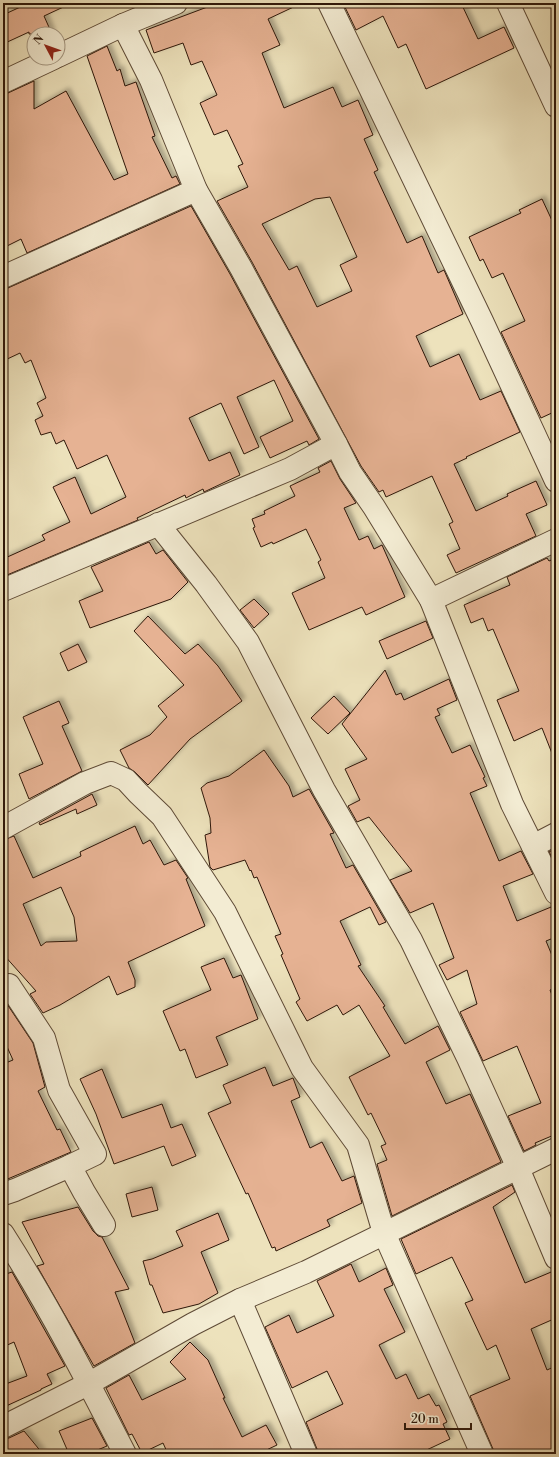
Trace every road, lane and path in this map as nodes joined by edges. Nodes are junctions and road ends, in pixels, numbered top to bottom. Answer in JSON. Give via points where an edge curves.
{"nodes":[{"id":1,"x":176,"y":3,"type":"edge"},
{"id":2,"x":329,"y":3,"type":"edge"},
{"id":3,"x":508,"y":3,"type":"edge"},
{"id":4,"x":144,"y":9,"type":"edge"},
{"id":5,"x":123,"y":26,"type":"junction"},
{"id":6,"x":66,"y":52,"type":"edge"},
{"id":7,"x":37,"y":66,"type":"edge"},
{"id":8,"x":3,"y":82,"type":"edge"},
{"id":9,"x":556,"y":106,"type":"edge"},
{"id":10,"x":196,"y":190,"type":"junction"},
{"id":11,"x":3,"y":277,"type":"edge"},
{"id":12,"x":336,"y":444,"type":"junction"},
{"id":13,"x":556,"y":481,"type":"edge"},
{"id":14,"x":158,"y":524,"type":"junction"},
{"id":15,"x":556,"y":540,"type":"edge"},
{"id":16,"x":3,"y":590,"type":"edge"},
{"id":17,"x":431,"y":600,"type":"junction"},
{"id":18,"x":3,"y":828,"type":"edge"},
{"id":19,"x":556,"y":834,"type":"edge"},
{"id":20,"x":533,"y":846,"type":"junction"},
{"id":21,"x":556,"y":892,"type":"edge"},
{"id":22,"x":9,"y":985,"type":"dead end"},
{"id":23,"x":556,"y":1149,"type":"edge"},
{"id":24,"x":70,"y":1166,"type":"junction"},
{"id":25,"x":518,"y":1168,"type":"junction"},
{"id":26,"x":3,"y":1194,"type":"edge"},
{"id":27,"x":104,"y":1224,"type":"dead end"},
{"id":28,"x":384,"y":1233,"type":"junction"},
{"id":29,"x":3,"y":1234,"type":"edge"},
{"id":30,"x":556,"y":1258,"type":"edge"},
{"id":31,"x":10,"y":1260,"type":"edge"},
{"id":32,"x":240,"y":1300,"type":"junction"},
{"id":33,"x":88,"y":1384,"type":"junction"},
{"id":34,"x":3,"y":1427,"type":"edge"},
{"id":35,"x":125,"y":1454,"type":"edge"},
{"id":36,"x":306,"y":1454,"type":"edge"},
{"id":37,"x":482,"y":1454,"type":"edge"}],
"edges":[{"from":1,"to":4,"type":"street"},
{"from":2,"to":13,"type":"street"},
{"from":3,"to":9,"type":"street"},
{"from":4,"to":5,"type":"street"},
{"from":5,"to":6,"type":"street"},
{"from":5,"to":10,"type":"street","via":[[151,80]]},
{"from":7,"to":8,"type":"street"},
{"from":10,"to":11,"type":"street"},
{"from":10,"to":12,"type":"street"},
{"from":12,"to":14,"type":"street","via":[[290,469]]},
{"from":12,"to":17,"type":"street","via":[[350,472]]},
{"from":14,"to":16,"type":"street"},
{"from":14,"to":25,"type":"street","via":[[248,642],[324,790],[411,940]]},
{"from":15,"to":17,"type":"street"},
{"from":17,"to":20,"type":"street","via":[[512,804]]},
{"from":18,"to":28,"type":"street","via":[[85,783],[110,773],[126,780],[162,816],[225,912],[302,1068],[358,1145]]},
{"from":19,"to":20,"type":"street"},
{"from":20,"to":21,"type":"street"},
{"from":22,"to":24,"type":"street","via":[[44,1038],[59,1090],[95,1154]]},
{"from":23,"to":25,"type":"street"},
{"from":24,"to":26,"type":"street"},
{"from":24,"to":27,"type":"street"},
{"from":25,"to":28,"type":"street"},
{"from":25,"to":30,"type":"street"},
{"from":28,"to":32,"type":"street","via":[[306,1272]]},
{"from":28,"to":37,"type":"street"},
{"from":29,"to":31,"type":"street"},
{"from":31,"to":33,"type":"street"},
{"from":32,"to":33,"type":"street"},
{"from":32,"to":36,"type":"street"},
{"from":33,"to":34,"type":"street"},
{"from":33,"to":35,"type":"street"}]}
